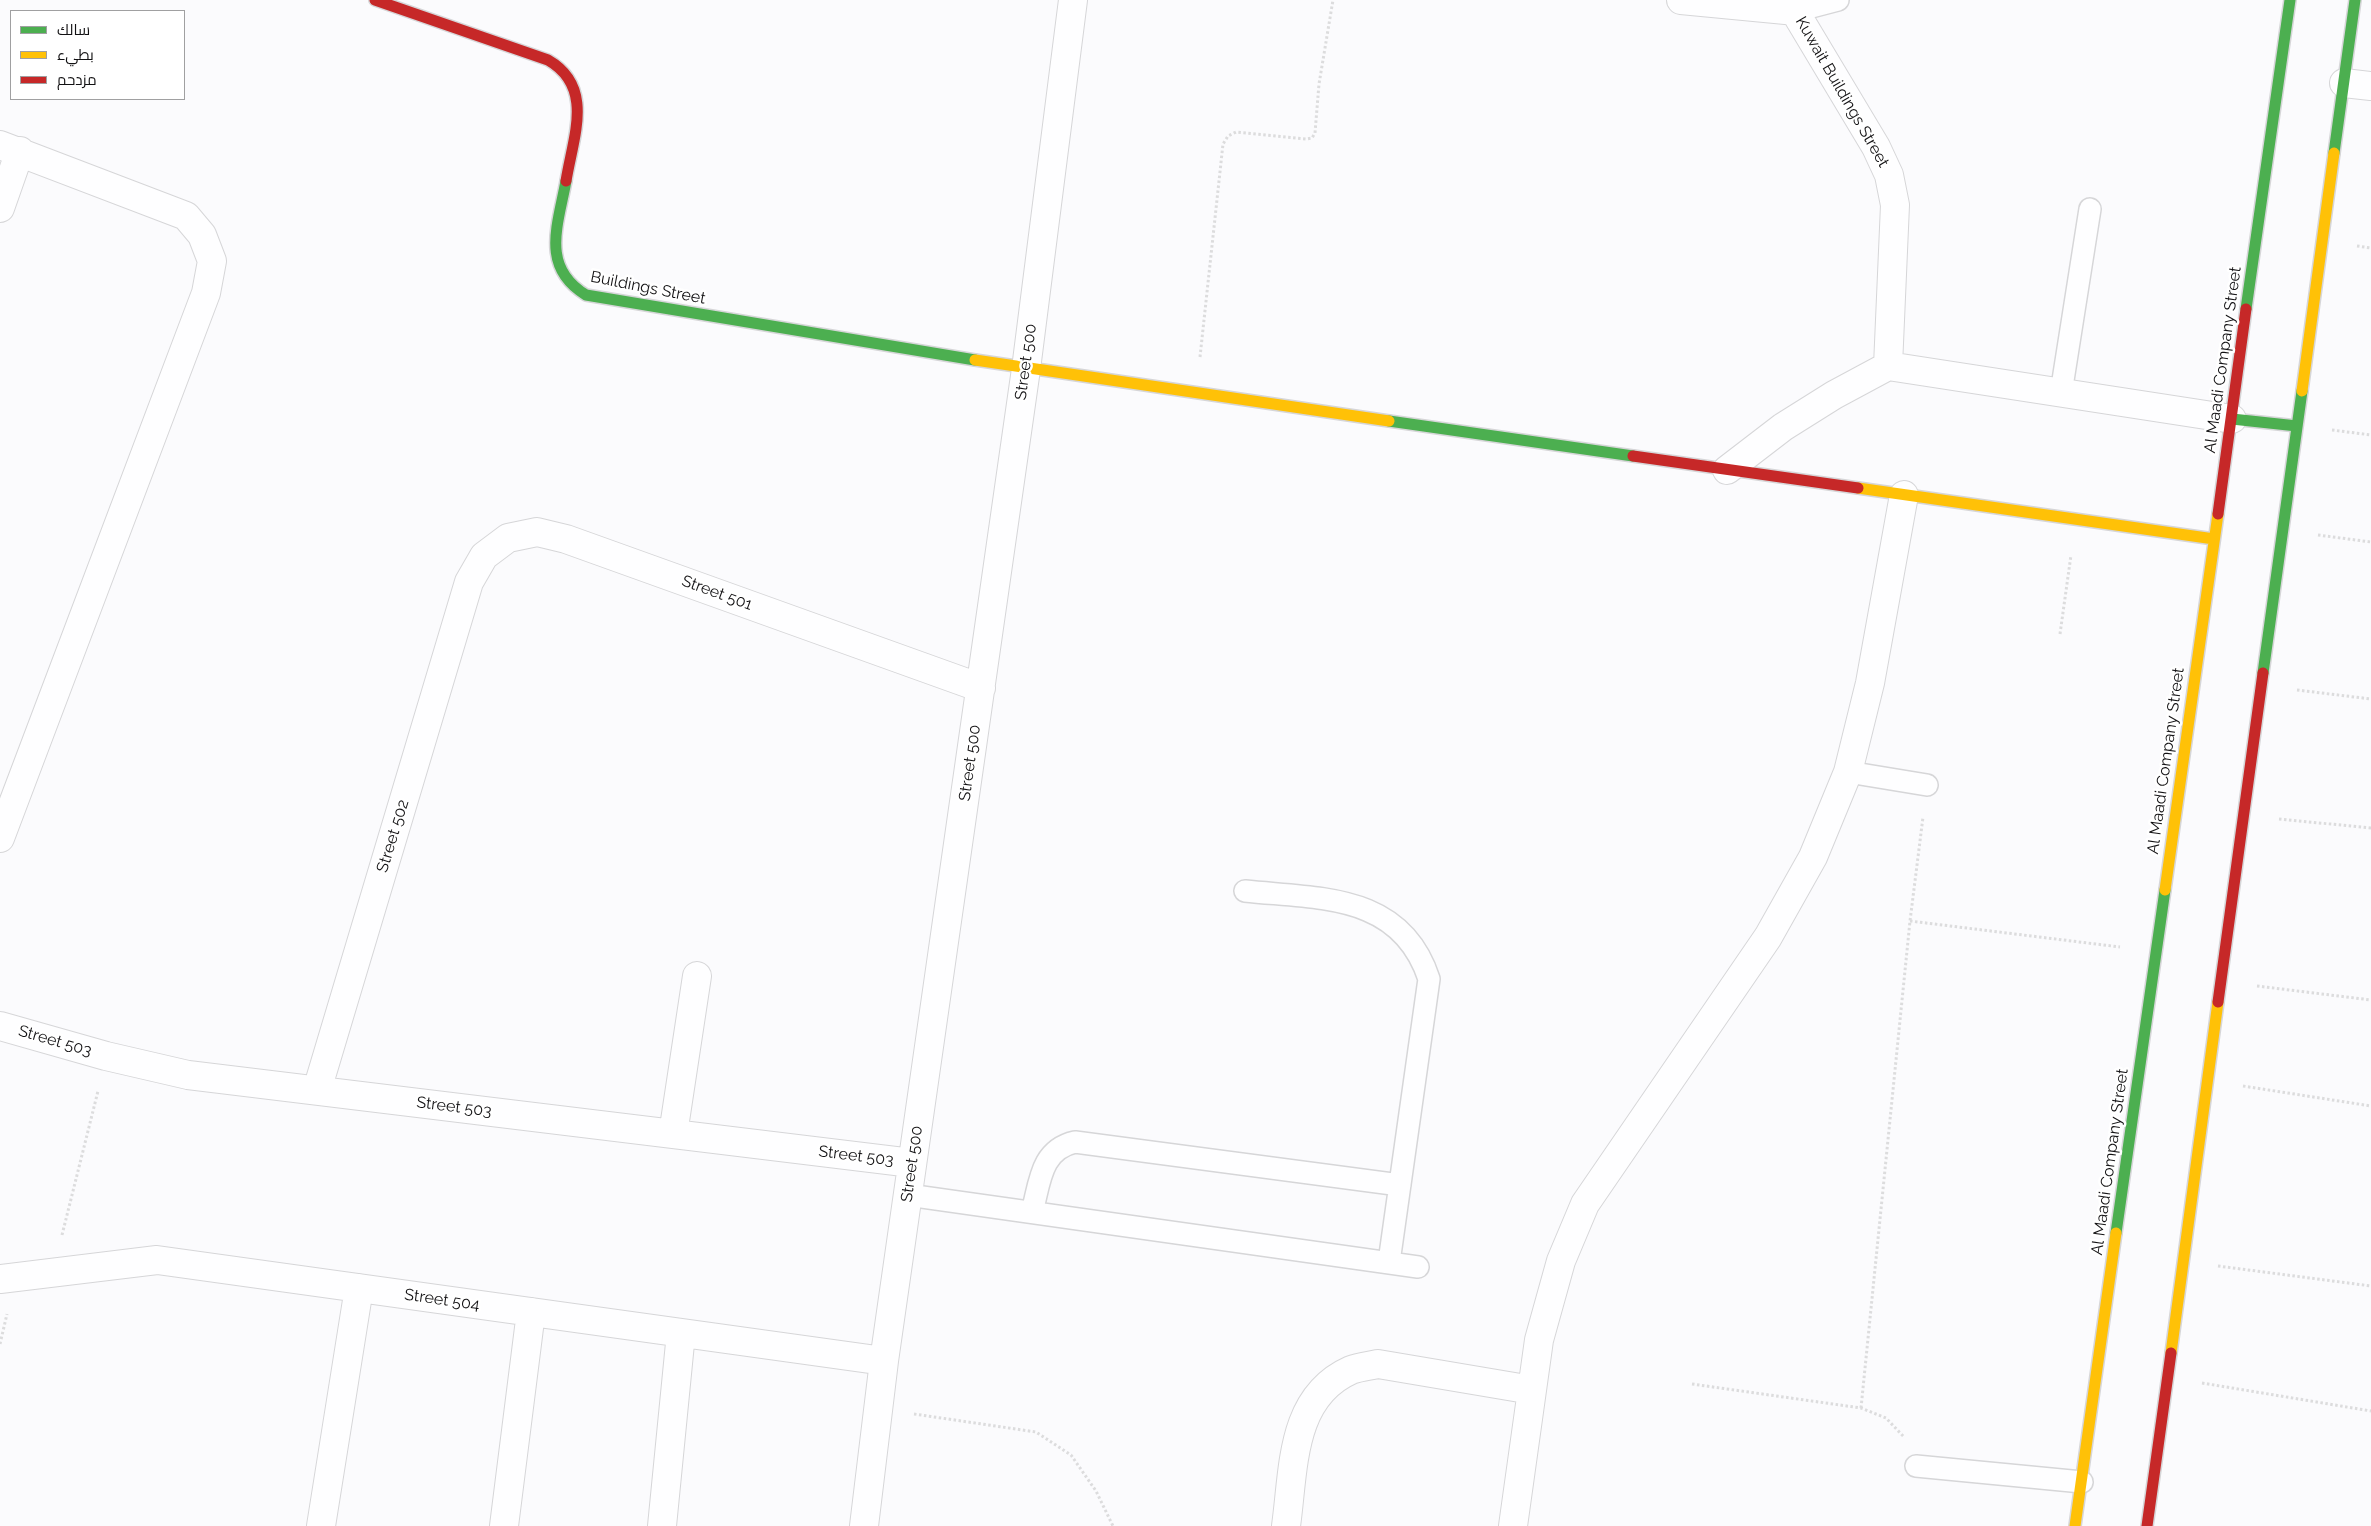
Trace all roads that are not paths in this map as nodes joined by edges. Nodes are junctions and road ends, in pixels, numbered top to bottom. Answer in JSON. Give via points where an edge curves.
{"nodes":[{"id":1,"x":375,"y":0,"type":"edge"},
{"id":2,"x":1073,"y":0,"type":"edge"},
{"id":3,"x":1681,"y":0,"type":"edge"},
{"id":4,"x":1838,"y":0,"type":"edge"},
{"id":5,"x":2290,"y":0,"type":"edge"},
{"id":6,"x":2360,"y":3,"type":"edge"},
{"id":7,"x":1792,"y":6,"type":"edge"},
{"id":8,"x":2344,"y":83,"type":"junction"},
{"id":9,"x":2371,"y":86,"type":"edge"},
{"id":10,"x":10,"y":148,"type":"edge"},
{"id":11,"x":0,"y":208,"type":"edge"},
{"id":12,"x":2090,"y":210,"type":"dead end"},
{"id":13,"x":1888,"y":366,"type":"junction"},
{"id":14,"x":1026,"y":369,"type":"junction"},
{"id":15,"x":2061,"y":393,"type":"junction"},
{"id":16,"x":2232,"y":419,"type":"junction"},
{"id":17,"x":2297,"y":426,"type":"junction"},
{"id":18,"x":1727,"y":470,"type":"junction"},
{"id":19,"x":1904,"y":495,"type":"junction"},
{"id":20,"x":2214,"y":539,"type":"junction"},
{"id":21,"x":469,"y":582,"type":"joint"},
{"id":22,"x":981,"y":688,"type":"junction"},
{"id":23,"x":1848,"y":772,"type":"junction"},
{"id":24,"x":1927,"y":785,"type":"road end"},
{"id":25,"x":0,"y":838,"type":"edge"},
{"id":26,"x":1245,"y":891,"type":"dead end"},
{"id":27,"x":697,"y":976,"type":"dead end"},
{"id":28,"x":0,"y":1026,"type":"edge"},
{"id":29,"x":317,"y":1090,"type":"junction"},
{"id":30,"x":673,"y":1134,"type":"junction"},
{"id":31,"x":912,"y":1163,"type":"junction"},
{"id":32,"x":1400,"y":1185,"type":"junction"},
{"id":33,"x":908,"y":1195,"type":"junction"},
{"id":34,"x":1032,"y":1212,"type":"junction"},
{"id":35,"x":1389,"y":1262,"type":"junction"},
{"id":36,"x":1418,"y":1267,"type":"dead end"},
{"id":37,"x":0,"y":1279,"type":"edge"},
{"id":38,"x":359,"y":1288,"type":"junction"},
{"id":39,"x":531,"y":1312,"type":"junction"},
{"id":40,"x":681,"y":1332,"type":"junction"},
{"id":41,"x":884,"y":1361,"type":"junction"},
{"id":42,"x":1532,"y":1390,"type":"junction"},
{"id":43,"x":1916,"y":1466,"type":"road end"},
{"id":44,"x":2082,"y":1482,"type":"junction"},
{"id":45,"x":321,"y":1526,"type":"edge"},
{"id":46,"x":504,"y":1526,"type":"edge"},
{"id":47,"x":662,"y":1526,"type":"edge"},
{"id":48,"x":864,"y":1526,"type":"edge"},
{"id":49,"x":1286,"y":1526,"type":"edge"},
{"id":50,"x":1513,"y":1526,"type":"edge"},
{"id":51,"x":2076,"y":1526,"type":"edge"},
{"id":52,"x":2147,"y":1526,"type":"edge"}],
"edges":[{"from":1,"to":14,"type":"street","name":"Buildings Street","via":[[548,60],[569,75],[578,98],[578,110],[555,244],[556,260],[572,287],[586,295]]},
{"from":2,"to":14,"type":"street","name":"Street 500"},
{"from":3,"to":7,"type":"street"},
{"from":4,"to":7,"type":"lane"},
{"from":5,"to":16,"type":"street","name":"Al Maadi Company Street"},
{"from":6,"to":8,"type":"street"},
{"from":7,"to":13,"type":"street","name":"Kuwait Buildings Street","via":[[1876,147],[1889,175],[1895,205]]},
{"from":8,"to":9,"type":"street"},
{"from":8,"to":17,"type":"street"},
{"from":10,"to":11,"type":"street"},
{"from":10,"to":25,"type":"street","via":[[186,216],[202,235],[212,261],[206,293]]},
{"from":12,"to":15,"type":"lane"},
{"from":13,"to":15,"type":"street"},
{"from":13,"to":18,"type":"street","via":[[1783,427]]},
{"from":14,"to":18,"type":"street","name":"Buildings Street"},
{"from":14,"to":22,"type":"street","name":"Street 500"},
{"from":15,"to":16,"type":"street"},
{"from":16,"to":17,"type":"street"},
{"from":16,"to":20,"type":"street","name":"Al Maadi Company Street"},
{"from":17,"to":52,"type":"street"},
{"from":18,"to":19,"type":"street","name":"Buildings Street"},
{"from":19,"to":20,"type":"street","name":"Buildings Street"},
{"from":19,"to":23,"type":"street","via":[[1870,683]]},
{"from":20,"to":44,"type":"street","name":"Al Maadi Company Street"},
{"from":21,"to":22,"type":"street","name":"Street 501","via":[[484,556],[508,538],[537,532],[566,539]]},
{"from":21,"to":29,"type":"street","name":"Street 502"},
{"from":22,"to":31,"type":"street","name":"Street 500"},
{"from":23,"to":24,"type":"lane"},
{"from":23,"to":42,"type":"street","via":[[1813,857],[1768,937],[1585,1204],[1561,1261],[1539,1340]]},
{"from":26,"to":32,"type":"lane","via":[[1363,907],[1384,917],[1403,932],[1424,961],[1429,979]]},
{"from":27,"to":30,"type":"street"},
{"from":28,"to":29,"type":"street","name":"Street 503","via":[[188,1075]]},
{"from":29,"to":30,"type":"street","name":"Street 503"},
{"from":30,"to":31,"type":"street","name":"Street 503"},
{"from":31,"to":33,"type":"street","name":"Street 500"},
{"from":32,"to":34,"type":"lane","via":[[1074,1142],[1056,1149],[1048,1158]]},
{"from":32,"to":35,"type":"lane"},
{"from":33,"to":34,"type":"lane"},
{"from":33,"to":41,"type":"street","name":"Street 500"},
{"from":34,"to":35,"type":"lane"},
{"from":35,"to":36,"type":"lane"},
{"from":37,"to":38,"type":"street","name":"Street 504","via":[[158,1260]]},
{"from":38,"to":39,"type":"street","name":"Street 504"},
{"from":38,"to":45,"type":"street"},
{"from":39,"to":40,"type":"street","name":"Street 504"},
{"from":39,"to":46,"type":"street"},
{"from":40,"to":41,"type":"street","name":"Street 504"},
{"from":40,"to":47,"type":"street"},
{"from":41,"to":48,"type":"street","name":"Street 500"},
{"from":42,"to":49,"type":"street","via":[[1378,1364],[1353,1370],[1330,1382],[1313,1401],[1301,1424]]},
{"from":42,"to":50,"type":"street"},
{"from":43,"to":44,"type":"lane"},
{"from":44,"to":51,"type":"street","name":"Al Maadi Company Street"}]}
